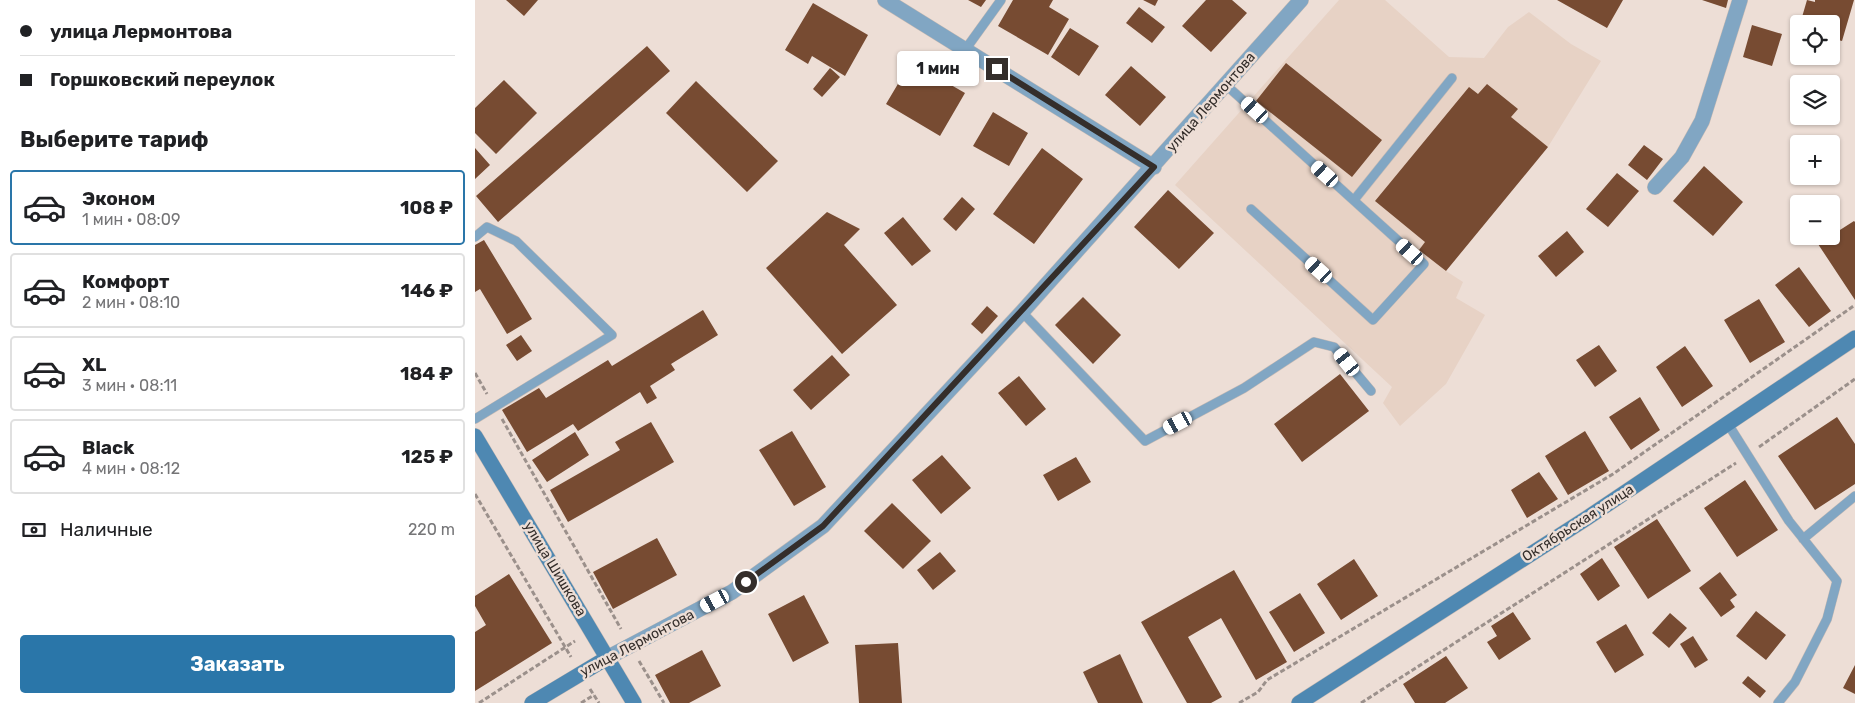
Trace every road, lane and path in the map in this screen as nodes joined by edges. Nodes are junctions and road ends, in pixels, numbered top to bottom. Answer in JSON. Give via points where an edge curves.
{"nodes":[{"id":1,"x":885,"y":0,"type":"edge"},
{"id":2,"x":1001,"y":0,"type":"edge"},
{"id":3,"x":1301,"y":0,"type":"edge"},
{"id":4,"x":1740,"y":0,"type":"edge"},
{"id":5,"x":965,"y":50,"type":"junction"},
{"id":6,"x":1452,"y":78,"type":"dead end"},
{"id":7,"x":1227,"y":85,"type":"junction"},
{"id":8,"x":1154,"y":167,"type":"junction"},
{"id":9,"x":1655,"y":187,"type":"dead end"},
{"id":10,"x":1353,"y":200,"type":"junction"},
{"id":11,"x":1251,"y":209,"type":"dead end"},
{"id":12,"x":475,"y":237,"type":"edge"},
{"id":13,"x":1855,"y":305,"type":"edge"},
{"id":14,"x":1022,"y":312,"type":"junction"},
{"id":15,"x":1855,"y":338,"type":"edge"},
{"id":16,"x":475,"y":373,"type":"edge"},
{"id":17,"x":1855,"y":379,"type":"edge"},
{"id":18,"x":1371,"y":391,"type":"dead end"},
{"id":19,"x":495,"y":407,"type":"junction"},
{"id":20,"x":475,"y":419,"type":"edge"},
{"id":21,"x":1728,"y":424,"type":"junction"},
{"id":22,"x":475,"y":436,"type":"edge"},
{"id":23,"x":1748,"y":455,"type":"junction"},
{"id":24,"x":475,"y":494,"type":"edge"},
{"id":25,"x":1855,"y":496,"type":"edge"},
{"id":26,"x":1803,"y":539,"type":"junction"},
{"id":27,"x":622,"y":632,"type":"dead end"},
{"id":28,"x":565,"y":647,"type":"junction"},
{"id":29,"x":607,"y":658,"type":"junction"},
{"id":30,"x":641,"y":664,"type":"dead end"},
{"id":31,"x":581,"y":674,"type":"junction"},
{"id":32,"x":655,"y":687,"type":"junction"},
{"id":33,"x":649,"y":690,"type":"dead end"},
{"id":34,"x":593,"y":695,"type":"junction"},
{"id":35,"x":479,"y":703,"type":"edge"},
{"id":36,"x":532,"y":703,"type":"edge"},
{"id":37,"x":581,"y":703,"type":"edge"},
{"id":38,"x":599,"y":703,"type":"edge"},
{"id":39,"x":634,"y":703,"type":"edge"},
{"id":40,"x":664,"y":703,"type":"edge"},
{"id":41,"x":1239,"y":703,"type":"edge"},
{"id":42,"x":1299,"y":703,"type":"edge"},
{"id":43,"x":1361,"y":703,"type":"edge"},
{"id":44,"x":1778,"y":703,"type":"edge"}],
"edges":[{"from":1,"to":5,"type":"street"},
{"from":2,"to":5,"type":"lane"},
{"from":3,"to":7,"type":"street","name":"улица Лермонтова"},
{"from":4,"to":9,"type":"street","via":[[1702,122],[1682,156]]},
{"from":5,"to":8,"type":"street"},
{"from":6,"to":10,"type":"lane"},
{"from":7,"to":8,"type":"street","name":"улица Лермонтова"},
{"from":7,"to":10,"type":"lane"},
{"from":8,"to":14,"type":"street","name":"улица Лермонтова"},
{"from":10,"to":11,"type":"lane","via":[[1424,264],[1373,320]]},
{"from":12,"to":19,"type":"lane","via":[[487,227],[517,241],[612,335]]},
{"from":13,"to":41,"type":"path","via":[[1613,474],[1267,680],[1259,692]]},
{"from":14,"to":18,"type":"lane","via":[[1145,441],[1244,388],[1313,342],[1334,347]]},
{"from":14,"to":29,"type":"street","name":"улица Лермонтова","via":[[823,526],[732,592]]},
{"from":15,"to":21,"type":"street","name":"Октябрьская улица"},
{"from":16,"to":19,"type":"path"},
{"from":17,"to":23,"type":"path"},
{"from":19,"to":20,"type":"lane"},
{"from":19,"to":27,"type":"path"},
{"from":21,"to":23,"type":"lane"},
{"from":21,"to":42,"type":"street","name":"Октябрьская улица"},
{"from":22,"to":29,"type":"street","name":"улица Шишкова"},
{"from":23,"to":26,"type":"lane"},
{"from":23,"to":43,"type":"path"},
{"from":24,"to":28,"type":"path"},
{"from":25,"to":26,"type":"lane"},
{"from":26,"to":44,"type":"lane","via":[[1837,581],[1827,619],[1795,682]]},
{"from":28,"to":31,"type":"path"},
{"from":28,"to":35,"type":"path"},
{"from":29,"to":31,"type":"street","name":"улица Лермонтова"},
{"from":29,"to":39,"type":"street","name":"улица Шишкова"},
{"from":30,"to":32,"type":"path"},
{"from":31,"to":34,"type":"path"},
{"from":31,"to":36,"type":"street","name":"улица Лермонтова"},
{"from":32,"to":33,"type":"path"},
{"from":32,"to":40,"type":"path"},
{"from":34,"to":37,"type":"path"},
{"from":34,"to":38,"type":"path"}]}
